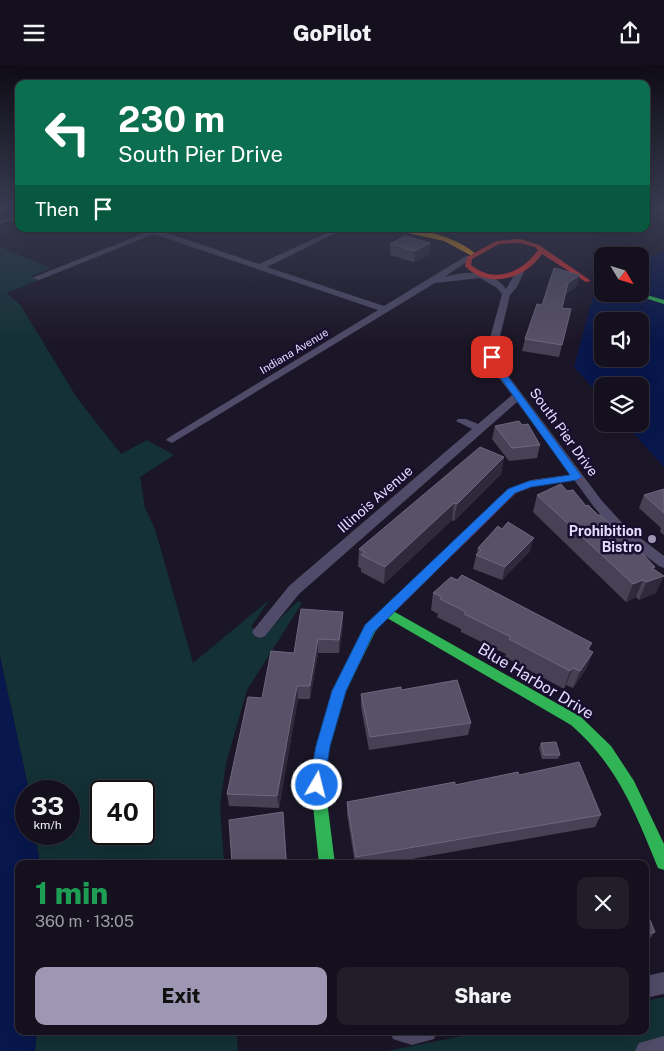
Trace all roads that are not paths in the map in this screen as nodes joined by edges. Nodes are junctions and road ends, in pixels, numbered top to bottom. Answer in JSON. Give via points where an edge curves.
{"nodes":[{"id":1,"x":97,"y":253,"type":"edge"},
{"id":2,"x":220,"y":253,"type":"edge"},
{"id":3,"x":289,"y":253,"type":"edge"},
{"id":4,"x":470,"y":253,"type":"edge"},
{"id":5,"x":479,"y":253,"type":"edge"},
{"id":6,"x":539,"y":253,"type":"edge"},
{"id":7,"x":545,"y":253,"type":"edge"},
{"id":8,"x":472,"y":257,"type":"junction"},
{"id":9,"x":260,"y":267,"type":"junction"},
{"id":10,"x":521,"y":272,"type":"junction"},
{"id":11,"x":537,"y":272,"type":"dead end"},
{"id":12,"x":557,"y":274,"type":"edge"},
{"id":13,"x":482,"y":275,"type":"junction"},
{"id":14,"x":36,"y":278,"type":"dead end"},
{"id":15,"x":588,"y":281,"type":"junction"},
{"id":16,"x":430,"y":283,"type":"junction"},
{"id":17,"x":594,"y":283,"type":"edge"},
{"id":18,"x":506,"y":295,"type":"junction"},
{"id":19,"x":649,"y":298,"type":"edge"},
{"id":20,"x":664,"y":302,"type":"edge"},
{"id":21,"x":386,"y":310,"type":"junction"},
{"id":22,"x":517,"y":396,"type":"junction"},
{"id":23,"x":462,"y":421,"type":"dead end"},
{"id":24,"x":480,"y":428,"type":"junction"},
{"id":25,"x":172,"y":440,"type":"dead end"},
{"id":26,"x":577,"y":477,"type":"junction"},
{"id":27,"x":664,"y":563,"type":"edge"},
{"id":28,"x":386,"y":613,"type":"junction"},
{"id":29,"x":260,"y":632,"type":"dead end"},
{"id":30,"x":326,"y":860,"type":"edge"},
{"id":31,"x":664,"y":862,"type":"edge"},
{"id":32,"x":664,"y":983,"type":"edge"},
{"id":33,"x":649,"y":986,"type":"edge"},
{"id":34,"x":664,"y":1047,"type":"edge"},
{"id":35,"x":647,"y":1051,"type":"edge"}],
"edges":[{"from":1,"to":14,"type":"street"},
{"from":2,"to":9,"type":"street"},
{"from":3,"to":9,"type":"street"},
{"from":4,"to":8,"type":"main road"},
{"from":5,"to":8,"type":"main road"},
{"from":6,"to":10,"type":"main road","via":[[538,259]]},
{"from":7,"to":15,"type":"main road"},
{"from":8,"to":13,"type":"main road","via":[[469,269]]},
{"from":8,"to":16,"type":"street","name":"Indiana Avenue"},
{"from":9,"to":21,"type":"street"},
{"from":10,"to":11,"type":"main road"},
{"from":10,"to":13,"type":"main road"},
{"from":10,"to":18,"type":"street","name":"South Pier Drive"},
{"from":12,"to":15,"type":"main road"},
{"from":13,"to":16,"type":"street","name":"Indiana Avenue","via":[[452,277]]},
{"from":13,"to":18,"type":"street","via":[[501,286]]},
{"from":15,"to":17,"type":"main road"},
{"from":16,"to":21,"type":"street","name":"Indiana Avenue"},
{"from":18,"to":22,"type":"street","name":"South Pier Drive","via":[[492,357]]},
{"from":19,"to":20,"type":"main road"},
{"from":21,"to":25,"type":"street","name":"Indiana Avenue"},
{"from":22,"to":24,"type":"street","name":"Illinois Avenue"},
{"from":22,"to":26,"type":"street","name":"South Pier Drive"},
{"from":23,"to":24,"type":"street"},
{"from":24,"to":29,"type":"street","name":"Illinois Avenue","via":[[294,590]]},
{"from":26,"to":27,"type":"street","name":"South Pier Drive","via":[[620,530]]},
{"from":26,"to":28,"type":"main road","via":[[529,484],[512,491]]},
{"from":28,"to":30,"type":"main road","via":[[370,629],[339,691],[323,746],[317,785]]},
{"from":28,"to":31,"type":"main road","name":"Blue Harbor Drive","via":[[587,729],[606,748],[620,771]]},
{"from":32,"to":33,"type":"street"},
{"from":34,"to":35,"type":"street"}]}
